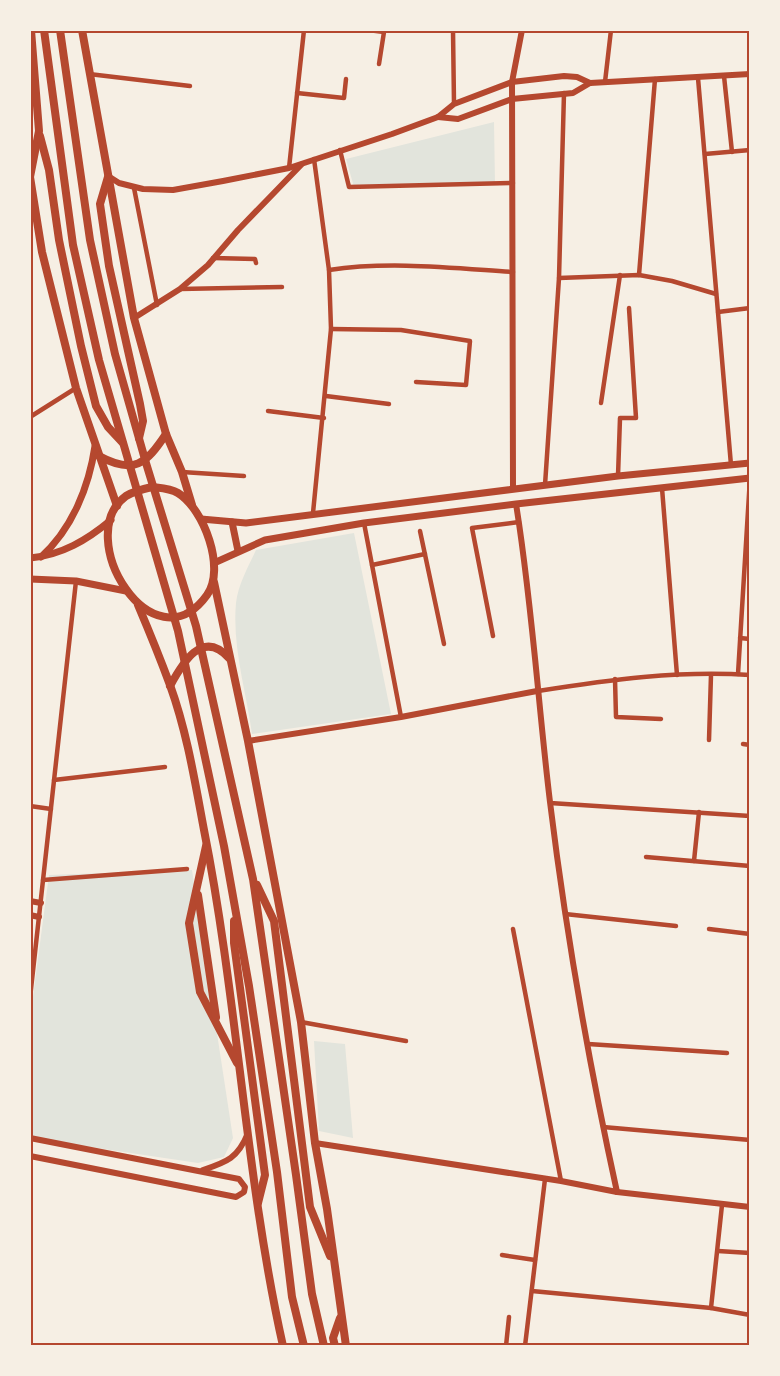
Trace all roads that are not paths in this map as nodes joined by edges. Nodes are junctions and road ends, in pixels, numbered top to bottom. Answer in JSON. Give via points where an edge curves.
{"nodes":[{"id":1,"x":31,"y":30,"type":"edge"},
{"id":2,"x":44,"y":30,"type":"edge"},
{"id":3,"x":60,"y":30,"type":"edge"},
{"id":4,"x":82,"y":30,"type":"edge"},
{"id":5,"x":304,"y":30,"type":"edge"},
{"id":6,"x":368,"y":30,"type":"edge"},
{"id":7,"x":453,"y":30,"type":"edge"},
{"id":8,"x":522,"y":30,"type":"edge"},
{"id":9,"x":611,"y":30,"type":"edge"},
{"id":10,"x":379,"y":64,"type":"dead end"},
{"id":11,"x":89,"y":74,"type":"junction"},
{"id":12,"x":750,"y":74,"type":"edge"},
{"id":13,"x":724,"y":76,"type":"junction"},
{"id":14,"x":698,"y":78,"type":"junction"},
{"id":15,"x":346,"y":79,"type":"dead end"},
{"id":16,"x":655,"y":79,"type":"junction"},
{"id":17,"x":512,"y":82,"type":"junction"},
{"id":18,"x":606,"y":82,"type":"junction"},
{"id":19,"x":590,"y":83,"type":"junction"},
{"id":20,"x":190,"y":86,"type":"dead end"},
{"id":21,"x":297,"y":93,"type":"junction"},
{"id":22,"x":564,"y":93,"type":"junction"},
{"id":23,"x":512,"y":99,"type":"junction"},
{"id":24,"x":454,"y":104,"type":"junction"},
{"id":25,"x":438,"y":117,"type":"junction"},
{"id":26,"x":39,"y":131,"type":"junction"},
{"id":27,"x":340,"y":150,"type":"junction"},
{"id":28,"x":750,"y":150,"type":"edge"},
{"id":29,"x":732,"y":152,"type":"junction"},
{"id":30,"x":705,"y":154,"type":"junction"},
{"id":31,"x":314,"y":159,"type":"junction"},
{"id":32,"x":301,"y":165,"type":"junction"},
{"id":33,"x":289,"y":168,"type":"junction"},
{"id":34,"x":108,"y":176,"type":"junction"},
{"id":35,"x":513,"y":183,"type":"junction"},
{"id":36,"x":134,"y":188,"type":"junction"},
{"id":37,"x":213,"y":258,"type":"junction"},
{"id":38,"x":256,"y":262,"type":"dead end"},
{"id":39,"x":329,"y":270,"type":"junction"},
{"id":40,"x":513,"y":272,"type":"junction"},
{"id":41,"x":620,"y":275,"type":"junction"},
{"id":42,"x":639,"y":275,"type":"junction"},
{"id":43,"x":559,"y":278,"type":"junction"},
{"id":44,"x":282,"y":286,"type":"dead end"},
{"id":45,"x":180,"y":289,"type":"junction"},
{"id":46,"x":717,"y":294,"type":"junction"},
{"id":47,"x":157,"y":305,"type":"junction"},
{"id":48,"x":629,"y":308,"type":"dead end"},
{"id":49,"x":750,"y":308,"type":"edge"},
{"id":50,"x":718,"y":312,"type":"junction"},
{"id":51,"x":134,"y":318,"type":"junction"},
{"id":52,"x":331,"y":329,"type":"junction"},
{"id":53,"x":416,"y":382,"type":"dead end"},
{"id":54,"x":76,"y":388,"type":"junction"},
{"id":55,"x":326,"y":396,"type":"junction"},
{"id":56,"x":601,"y":403,"type":"dead end"},
{"id":57,"x":389,"y":404,"type":"dead end"},
{"id":58,"x":268,"y":411,"type":"dead end"},
{"id":59,"x":30,"y":417,"type":"edge"},
{"id":60,"x":324,"y":418,"type":"junction"},
{"id":61,"x":166,"y":434,"type":"junction"},
{"id":62,"x":139,"y":440,"type":"junction"},
{"id":63,"x":124,"y":445,"type":"junction"},
{"id":64,"x":95,"y":446,"type":"junction"},
{"id":65,"x":99,"y":456,"type":"junction"},
{"id":66,"x":750,"y":463,"type":"edge"},
{"id":67,"x":731,"y":465,"type":"junction"},
{"id":68,"x":182,"y":472,"type":"junction"},
{"id":69,"x":244,"y":476,"type":"dead end"},
{"id":70,"x":618,"y":476,"type":"junction"},
{"id":71,"x":750,"y":478,"type":"edge"},
{"id":72,"x":545,"y":485,"type":"junction"},
{"id":73,"x":662,"y":488,"type":"junction"},
{"id":74,"x":513,"y":489,"type":"junction"},
{"id":75,"x":516,"y":504,"type":"junction"},
{"id":76,"x":192,"y":505,"type":"junction"},
{"id":77,"x":117,"y":506,"type":"junction"},
{"id":78,"x":313,"y":513,"type":"junction"},
{"id":79,"x":201,"y":519,"type":"junction"},
{"id":80,"x":111,"y":520,"type":"junction"},
{"id":81,"x":748,"y":521,"type":"edge"},
{"id":82,"x":232,"y":522,"type":"junction"},
{"id":83,"x":519,"y":522,"type":"junction"},
{"id":84,"x":364,"y":523,"type":"junction"},
{"id":85,"x":420,"y":531,"type":"dead end"},
{"id":86,"x":238,"y":550,"type":"junction"},
{"id":87,"x":425,"y":554,"type":"junction"},
{"id":88,"x":41,"y":557,"type":"junction"},
{"id":89,"x":30,"y":558,"type":"edge"},
{"id":90,"x":214,"y":562,"type":"junction"},
{"id":91,"x":372,"y":565,"type":"junction"},
{"id":92,"x":30,"y":579,"type":"edge"},
{"id":93,"x":76,"y":581,"type":"junction"},
{"id":94,"x":214,"y":582,"type":"junction"},
{"id":95,"x":126,"y":591,"type":"junction"},
{"id":96,"x":742,"y":603,"type":"junction"},
{"id":97,"x":750,"y":604,"type":"edge"},
{"id":98,"x":138,"y":605,"type":"junction"},
{"id":99,"x":493,"y":636,"type":"dead end"},
{"id":100,"x":740,"y":638,"type":"junction"},
{"id":101,"x":750,"y":639,"type":"edge"},
{"id":102,"x":444,"y":644,"type":"dead end"},
{"id":103,"x":226,"y":654,"type":"junction"},
{"id":104,"x":738,"y":674,"type":"junction"},
{"id":105,"x":677,"y":675,"type":"junction"},
{"id":106,"x":711,"y":675,"type":"junction"},
{"id":107,"x":750,"y":675,"type":"edge"},
{"id":108,"x":615,"y":679,"type":"junction"},
{"id":109,"x":170,"y":686,"type":"junction"},
{"id":110,"x":537,"y":691,"type":"junction"},
{"id":111,"x":401,"y":717,"type":"junction"},
{"id":112,"x":661,"y":719,"type":"dead end"},
{"id":113,"x":709,"y":740,"type":"dead end"},
{"id":114,"x":248,"y":741,"type":"junction"},
{"id":115,"x":743,"y":744,"type":"dead end"},
{"id":116,"x":750,"y":745,"type":"edge"},
{"id":117,"x":165,"y":767,"type":"dead end"},
{"id":118,"x":54,"y":780,"type":"junction"},
{"id":119,"x":550,"y":803,"type":"junction"},
{"id":120,"x":30,"y":806,"type":"edge"},
{"id":121,"x":51,"y":809,"type":"junction"},
{"id":122,"x":699,"y":812,"type":"junction"},
{"id":123,"x":750,"y":816,"type":"edge"},
{"id":124,"x":207,"y":842,"type":"junction"},
{"id":125,"x":646,"y":857,"type":"dead end"},
{"id":126,"x":694,"y":861,"type":"junction"},
{"id":127,"x":750,"y":866,"type":"edge"},
{"id":128,"x":187,"y":869,"type":"dead end"},
{"id":129,"x":253,"y":879,"type":"junction"},
{"id":130,"x":43,"y":880,"type":"junction"},
{"id":131,"x":197,"y":888,"type":"junction"},
{"id":132,"x":30,"y":901,"type":"edge"},
{"id":133,"x":234,"y":901,"type":"junction"},
{"id":134,"x":40,"y":903,"type":"junction"},
{"id":135,"x":565,"y":914,"type":"junction"},
{"id":136,"x":30,"y":915,"type":"edge"},
{"id":137,"x":39,"y":916,"type":"junction"},
{"id":138,"x":676,"y":926,"type":"dead end"},
{"id":139,"x":513,"y":929,"type":"dead end"},
{"id":140,"x":709,"y":929,"type":"dead end"},
{"id":141,"x":750,"y":934,"type":"edge"},
{"id":142,"x":30,"y":998,"type":"edge"},
{"id":143,"x":301,"y":1022,"type":"junction"},
{"id":144,"x":216,"y":1023,"type":"junction"},
{"id":145,"x":406,"y":1041,"type":"dead end"},
{"id":146,"x":588,"y":1044,"type":"junction"},
{"id":147,"x":727,"y":1053,"type":"dead end"},
{"id":148,"x":240,"y":1068,"type":"junction"},
{"id":149,"x":603,"y":1127,"type":"junction"},
{"id":150,"x":248,"y":1133,"type":"junction"},
{"id":151,"x":30,"y":1138,"type":"edge"},
{"id":152,"x":750,"y":1140,"type":"edge"},
{"id":153,"x":315,"y":1143,"type":"junction"},
{"id":154,"x":30,"y":1156,"type":"edge"},
{"id":155,"x":200,"y":1171,"type":"junction"},
{"id":156,"x":545,"y":1179,"type":"junction"},
{"id":157,"x":561,"y":1181,"type":"junction"},
{"id":158,"x":616,"y":1192,"type":"junction"},
{"id":159,"x":722,"y":1205,"type":"junction"},
{"id":160,"x":750,"y":1207,"type":"edge"},
{"id":161,"x":257,"y":1208,"type":"junction"},
{"id":162,"x":718,"y":1251,"type":"junction"},
{"id":163,"x":750,"y":1253,"type":"edge"},
{"id":164,"x":502,"y":1255,"type":"dead end"},
{"id":165,"x":535,"y":1260,"type":"junction"},
{"id":166,"x":334,"y":1266,"type":"junction"},
{"id":167,"x":532,"y":1291,"type":"junction"},
{"id":168,"x":711,"y":1308,"type":"junction"},
{"id":169,"x":750,"y":1315,"type":"edge"},
{"id":170,"x":341,"y":1317,"type":"junction"},
{"id":171,"x":509,"y":1317,"type":"dead end"},
{"id":172,"x":283,"y":1346,"type":"edge"},
{"id":173,"x":304,"y":1346,"type":"edge"},
{"id":174,"x":324,"y":1346,"type":"edge"},
{"id":175,"x":335,"y":1346,"type":"edge"},
{"id":176,"x":346,"y":1346,"type":"edge"},
{"id":177,"x":507,"y":1346,"type":"edge"},
{"id":178,"x":525,"y":1346,"type":"edge"}],
"edges":[{"from":1,"to":26,"type":"highway"},
{"from":2,"to":63,"type":"highway","via":[[73,245],[99,360]]},
{"from":3,"to":62,"type":"highway","via":[[90,240]]},
{"from":4,"to":11,"type":"highway"},
{"from":5,"to":21,"type":"street"},
{"from":6,"to":10,"type":"street","via":[[384,32]]},
{"from":7,"to":24,"type":"street"},
{"from":8,"to":17,"type":"street"},
{"from":9,"to":18,"type":"street"},
{"from":11,"to":20,"type":"street"},
{"from":11,"to":34,"type":"highway"},
{"from":12,"to":13,"type":"street"},
{"from":13,"to":14,"type":"street"},
{"from":13,"to":29,"type":"street"},
{"from":14,"to":16,"type":"street"},
{"from":14,"to":30,"type":"street"},
{"from":15,"to":21,"type":"street","via":[[344,98]]},
{"from":16,"to":18,"type":"street"},
{"from":16,"to":42,"type":"street"},
{"from":17,"to":19,"type":"street","via":[[564,76]]},
{"from":17,"to":23,"type":"street"},
{"from":17,"to":24,"type":"street"},
{"from":18,"to":19,"type":"street"},
{"from":19,"to":22,"type":"street","via":[[573,93]]},
{"from":21,"to":33,"type":"street"},
{"from":22,"to":23,"type":"street"},
{"from":22,"to":43,"type":"street"},
{"from":23,"to":25,"type":"street","via":[[458,118]]},
{"from":23,"to":35,"type":"street"},
{"from":24,"to":25,"type":"street"},
{"from":25,"to":27,"type":"street"},
{"from":26,"to":54,"type":"highway","via":[[30,177],[42,252]]},
{"from":26,"to":63,"type":"highway","via":[[96,406]]},
{"from":27,"to":31,"type":"street"},
{"from":27,"to":35,"type":"street","via":[[349,187]]},
{"from":28,"to":29,"type":"street"},
{"from":29,"to":30,"type":"street"},
{"from":30,"to":46,"type":"street"},
{"from":31,"to":32,"type":"street"},
{"from":31,"to":39,"type":"street"},
{"from":32,"to":33,"type":"street"},
{"from":32,"to":37,"type":"street"},
{"from":33,"to":36,"type":"street","via":[[173,190]]},
{"from":34,"to":36,"type":"street"},
{"from":34,"to":51,"type":"highway"},
{"from":34,"to":62,"type":"highway","via":[[100,204],[111,278],[143,421]]},
{"from":35,"to":40,"type":"street"},
{"from":36,"to":47,"type":"street"},
{"from":37,"to":38,"type":"street"},
{"from":37,"to":45,"type":"street"},
{"from":39,"to":40,"type":"street","via":[[402,266]]},
{"from":39,"to":52,"type":"street"},
{"from":40,"to":74,"type":"street"},
{"from":41,"to":42,"type":"street"},
{"from":41,"to":43,"type":"street"},
{"from":41,"to":56,"type":"street"},
{"from":42,"to":46,"type":"street"},
{"from":43,"to":72,"type":"street"},
{"from":44,"to":45,"type":"street"},
{"from":45,"to":47,"type":"street"},
{"from":46,"to":50,"type":"street"},
{"from":47,"to":51,"type":"street"},
{"from":48,"to":70,"type":"street","via":[[636,418],[620,418]]},
{"from":49,"to":50,"type":"street"},
{"from":50,"to":67,"type":"street"},
{"from":51,"to":61,"type":"highway"},
{"from":52,"to":53,"type":"street","via":[[401,330],[470,341],[466,385]]},
{"from":52,"to":55,"type":"street"},
{"from":54,"to":59,"type":"street"},
{"from":54,"to":64,"type":"highway"},
{"from":55,"to":57,"type":"street"},
{"from":55,"to":60,"type":"street"},
{"from":58,"to":60,"type":"street"},
{"from":60,"to":78,"type":"street"},
{"from":61,"to":65,"type":"highway","via":[[141,463],[122,466]]},
{"from":61,"to":68,"type":"highway"},
{"from":62,"to":129,"type":"highway","via":[[196,626]]},
{"from":63,"to":133,"type":"highway","via":[[178,630]]},
{"from":64,"to":65,"type":"highway"},
{"from":64,"to":88,"type":"main road","via":[[92,466],[72,517],[55,544]]},
{"from":65,"to":77,"type":"highway"},
{"from":66,"to":67,"type":"main road"},
{"from":67,"to":70,"type":"main road"},
{"from":68,"to":69,"type":"street"},
{"from":68,"to":76,"type":"highway"},
{"from":70,"to":72,"type":"main road"},
{"from":71,"to":73,"type":"main road"},
{"from":71,"to":81,"type":"street"},
{"from":72,"to":74,"type":"main road"},
{"from":73,"to":75,"type":"main road"},
{"from":73,"to":105,"type":"street"},
{"from":74,"to":78,"type":"main road"},
{"from":75,"to":83,"type":"street"},
{"from":75,"to":84,"type":"main road"},
{"from":76,"to":77,"type":"highway","via":[[178,492],[152,487],[136,491]]},
{"from":76,"to":79,"type":"highway"},
{"from":77,"to":80,"type":"highway"},
{"from":78,"to":82,"type":"main road"},
{"from":79,"to":82,"type":"main road"},
{"from":79,"to":90,"type":"highway"},
{"from":80,"to":88,"type":"main road","via":[[78,545]]},
{"from":80,"to":95,"type":"highway","via":[[111,556]]},
{"from":81,"to":96,"type":"street"},
{"from":82,"to":86,"type":"main road"},
{"from":83,"to":99,"type":"street","via":[[472,528]]},
{"from":83,"to":110,"type":"street"},
{"from":84,"to":86,"type":"main road","via":[[265,540]]},
{"from":84,"to":91,"type":"street"},
{"from":85,"to":87,"type":"street"},
{"from":86,"to":90,"type":"main road"},
{"from":87,"to":91,"type":"street"},
{"from":87,"to":102,"type":"street"},
{"from":88,"to":89,"type":"main road"},
{"from":90,"to":94,"type":"highway"},
{"from":91,"to":111,"type":"street"},
{"from":92,"to":93,"type":"main road"},
{"from":93,"to":95,"type":"main road"},
{"from":93,"to":118,"type":"street"},
{"from":94,"to":98,"type":"highway","via":[[209,593],[188,612],[166,617]]},
{"from":94,"to":103,"type":"highway"},
{"from":95,"to":98,"type":"highway"},
{"from":96,"to":97,"type":"street"},
{"from":96,"to":100,"type":"street"},
{"from":98,"to":109,"type":"highway"},
{"from":100,"to":101,"type":"street"},
{"from":100,"to":104,"type":"street"},
{"from":103,"to":109,"type":"highway","via":[[208,647],[194,652]]},
{"from":103,"to":114,"type":"highway"},
{"from":104,"to":106,"type":"street"},
{"from":104,"to":107,"type":"street"},
{"from":105,"to":106,"type":"street"},
{"from":105,"to":108,"type":"street"},
{"from":106,"to":113,"type":"street"},
{"from":108,"to":110,"type":"street"},
{"from":108,"to":112,"type":"street","via":[[616,717]]},
{"from":109,"to":124,"type":"highway","via":[[190,756]]},
{"from":110,"to":111,"type":"street"},
{"from":110,"to":119,"type":"street"},
{"from":111,"to":114,"type":"street"},
{"from":114,"to":143,"type":"highway"},
{"from":115,"to":116,"type":"street"},
{"from":117,"to":118,"type":"street"},
{"from":118,"to":121,"type":"street"},
{"from":119,"to":122,"type":"street"},
{"from":119,"to":135,"type":"street"},
{"from":120,"to":121,"type":"street"},
{"from":121,"to":130,"type":"street"},
{"from":122,"to":123,"type":"street"},
{"from":122,"to":126,"type":"street"},
{"from":124,"to":131,"type":"highway"},
{"from":124,"to":148,"type":"highway"},
{"from":125,"to":126,"type":"street"},
{"from":126,"to":127,"type":"street"},
{"from":128,"to":130,"type":"street"},
{"from":129,"to":166,"type":"highway","via":[[274,921],[310,1207]]},
{"from":129,"to":174,"type":"highway","via":[[312,1294]]},
{"from":130,"to":134,"type":"street"},
{"from":131,"to":144,"type":"highway"},
{"from":131,"to":144,"type":"highway","via":[[189,923],[200,992]]},
{"from":132,"to":134,"type":"street"},
{"from":133,"to":161,"type":"highway","via":[[234,944],[265,1175]]},
{"from":133,"to":173,"type":"highway","via":[[272,1137],[292,1297]]},
{"from":134,"to":137,"type":"street"},
{"from":135,"to":138,"type":"street"},
{"from":135,"to":146,"type":"street"},
{"from":136,"to":137,"type":"street"},
{"from":137,"to":142,"type":"street"},
{"from":139,"to":157,"type":"street"},
{"from":140,"to":141,"type":"street"},
{"from":143,"to":145,"type":"street"},
{"from":143,"to":153,"type":"highway"},
{"from":144,"to":148,"type":"highway"},
{"from":146,"to":147,"type":"street"},
{"from":146,"to":149,"type":"street"},
{"from":148,"to":150,"type":"highway"},
{"from":149,"to":152,"type":"street"},
{"from":149,"to":158,"type":"street"},
{"from":150,"to":155,"type":"street","via":[[234,1157]]},
{"from":150,"to":161,"type":"highway"},
{"from":151,"to":155,"type":"street"},
{"from":153,"to":156,"type":"street"},
{"from":153,"to":166,"type":"highway"},
{"from":154,"to":155,"type":"street","via":[[236,1197],[244,1192],[239,1179]]},
{"from":156,"to":157,"type":"street"},
{"from":156,"to":165,"type":"street"},
{"from":157,"to":158,"type":"street"},
{"from":158,"to":159,"type":"street"},
{"from":159,"to":160,"type":"street"},
{"from":159,"to":162,"type":"street"},
{"from":161,"to":172,"type":"highway"},
{"from":162,"to":163,"type":"street"},
{"from":162,"to":168,"type":"street"},
{"from":164,"to":165,"type":"street"},
{"from":165,"to":167,"type":"street"},
{"from":166,"to":170,"type":"highway"},
{"from":167,"to":168,"type":"street"},
{"from":167,"to":178,"type":"street"},
{"from":168,"to":169,"type":"street"},
{"from":170,"to":175,"type":"highway","via":[[333,1338]]},
{"from":170,"to":176,"type":"highway"},
{"from":171,"to":177,"type":"street"}]}
